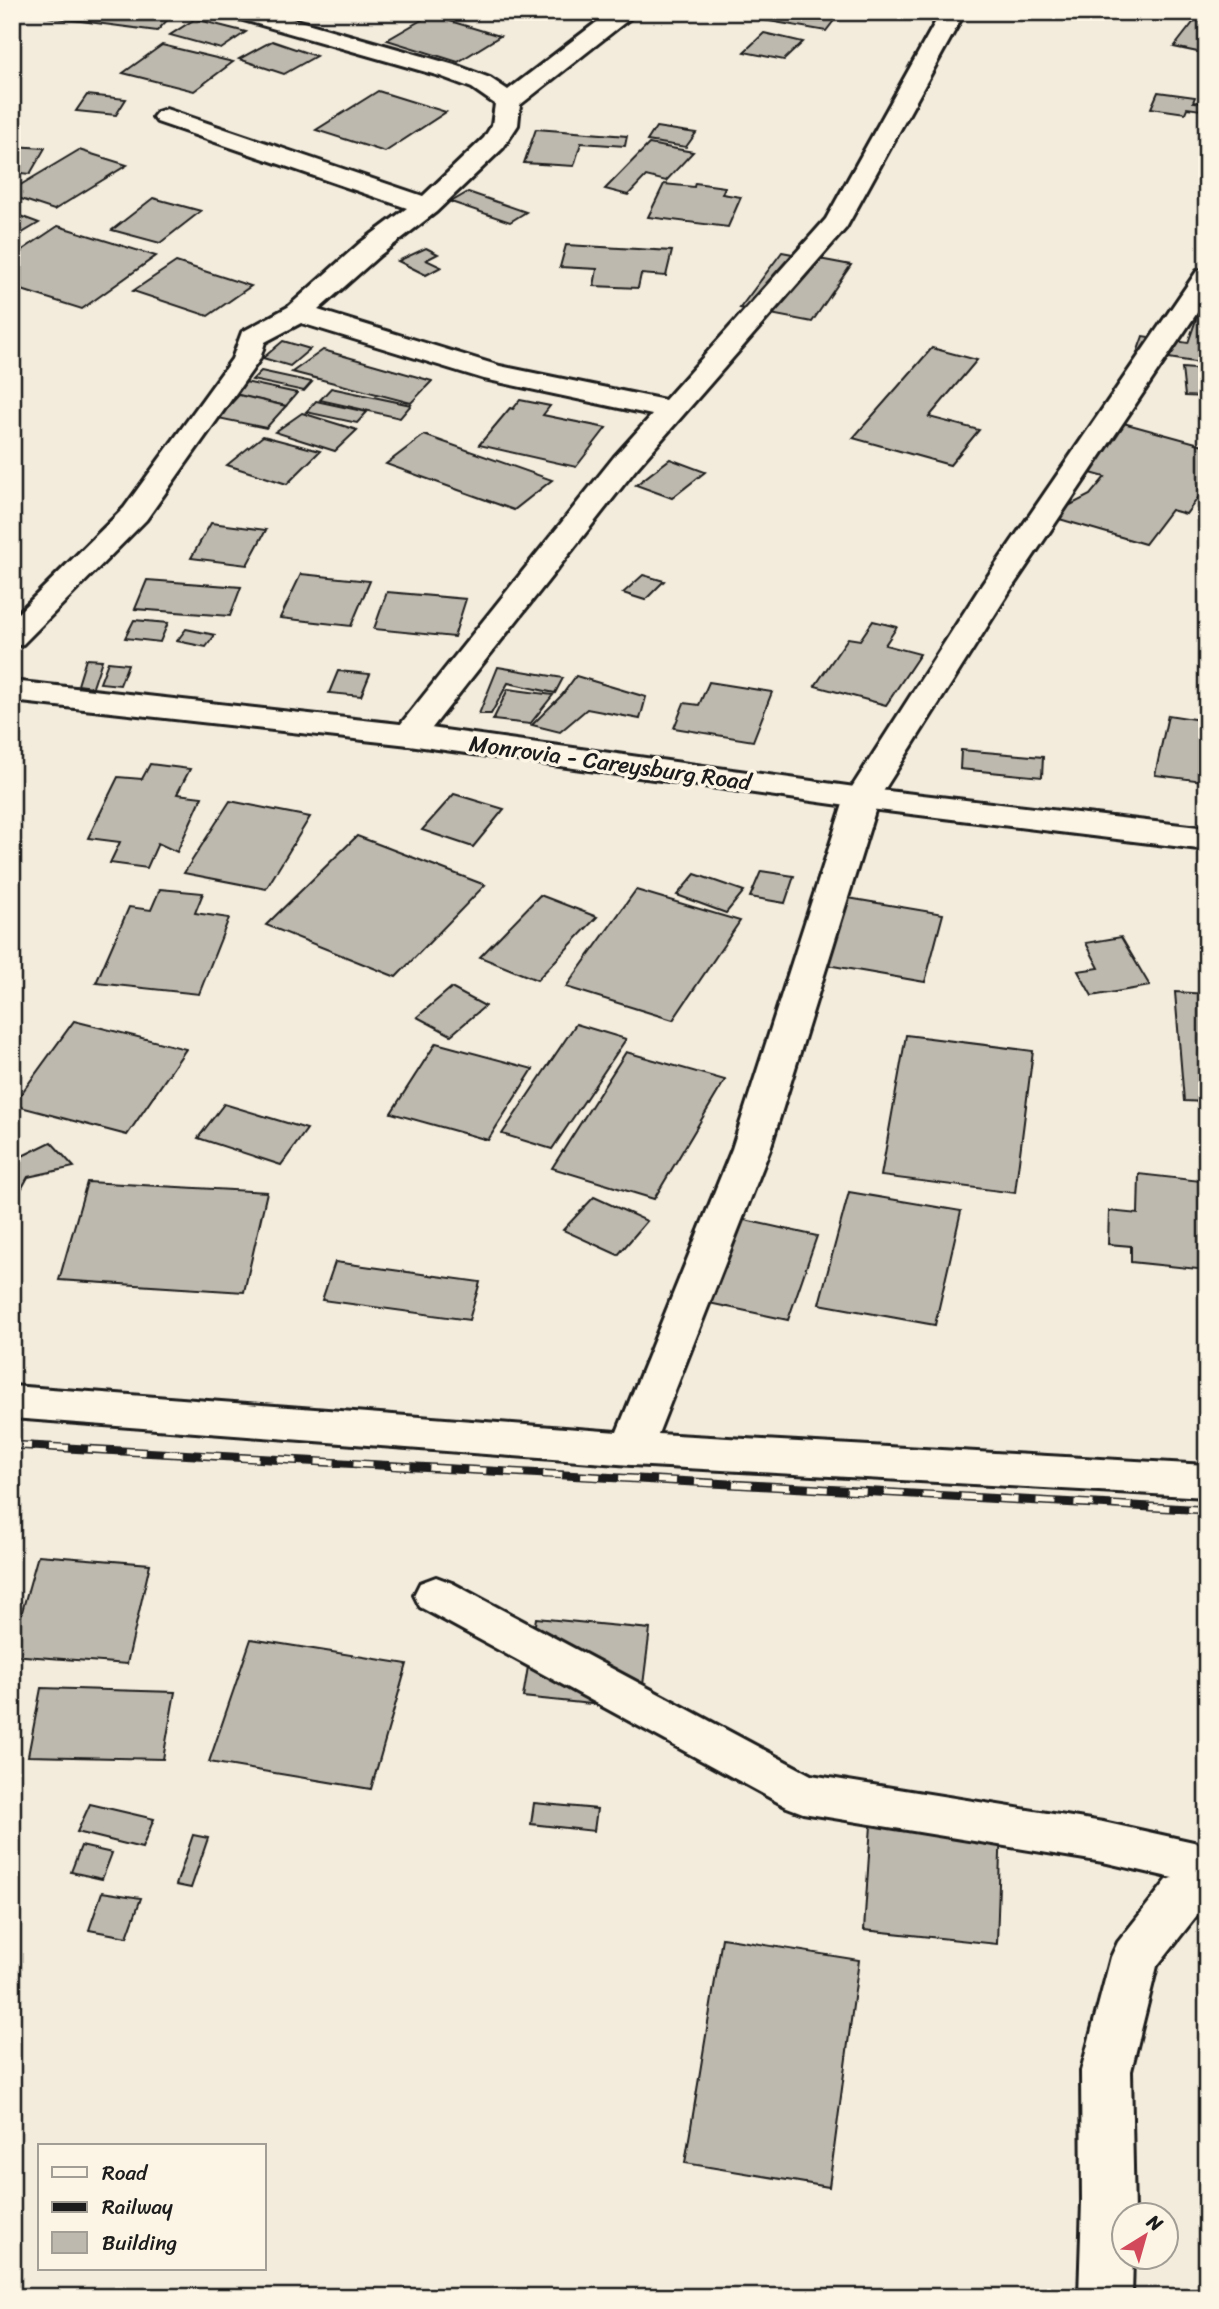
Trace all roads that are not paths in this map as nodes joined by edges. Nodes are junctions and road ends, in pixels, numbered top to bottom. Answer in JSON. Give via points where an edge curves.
{"nodes":[{"id":1,"x":241,"y":12,"type":"edge"},
{"id":2,"x":626,"y":12,"type":"edge"},
{"id":3,"x":953,"y":12,"type":"edge"},
{"id":4,"x":508,"y":102,"type":"junction"},
{"id":5,"x":166,"y":117,"type":"dead end"},
{"id":6,"x":427,"y":206,"type":"junction"},
{"id":7,"x":1207,"y":277,"type":"edge"},
{"id":8,"x":298,"y":313,"type":"junction"},
{"id":9,"x":671,"y":411,"type":"junction"},
{"id":10,"x":12,"y":637,"type":"edge"},
{"id":11,"x":12,"y":691,"type":"edge"},
{"id":12,"x":409,"y":735,"type":"junction"},
{"id":13,"x":862,"y":797,"type":"junction"},
{"id":14,"x":1207,"y":839,"type":"edge"},
{"id":15,"x":12,"y":1402,"type":"edge"},
{"id":16,"x":631,"y":1449,"type":"junction"},
{"id":17,"x":1207,"y":1481,"type":"edge"},
{"id":18,"x":436,"y":1595,"type":"dead end"},
{"id":19,"x":1207,"y":1865,"type":"edge"},
{"id":20,"x":1207,"y":1885,"type":"edge"},
{"id":21,"x":1105,"y":2297,"type":"edge"}],
"edges":[{"from":1,"to":4,"type":"street","via":[[449,71],[481,83]]},
{"from":2,"to":4,"type":"street"},
{"from":3,"to":9,"type":"street","via":[[837,222]]},
{"from":4,"to":6,"type":"street","via":[[505,125],[494,143]]},
{"from":5,"to":6,"type":"street"},
{"from":6,"to":8,"type":"street"},
{"from":7,"to":13,"type":"street","via":[[995,589]]},
{"from":8,"to":9,"type":"street","via":[[494,373]]},
{"from":8,"to":10,"type":"street","via":[[252,338],[246,359],[135,514]]},
{"from":9,"to":12,"type":"street"},
{"from":11,"to":12,"type":"street","name":"Monrovia - Careysburg Road"},
{"from":12,"to":13,"type":"street","name":"Monrovia - Careysburg Road"},
{"from":13,"to":14,"type":"street","name":"Monrovia - Careysburg Road"},
{"from":13,"to":16,"type":"street","via":[[751,1149]]},
{"from":15,"to":16,"type":"street"},
{"from":16,"to":17,"type":"street"},
{"from":18,"to":19,"type":"street","via":[[803,1793],[1102,1842]]},
{"from":20,"to":21,"type":"street","via":[[1184,1895],[1135,1957],[1106,2071]]}]}
